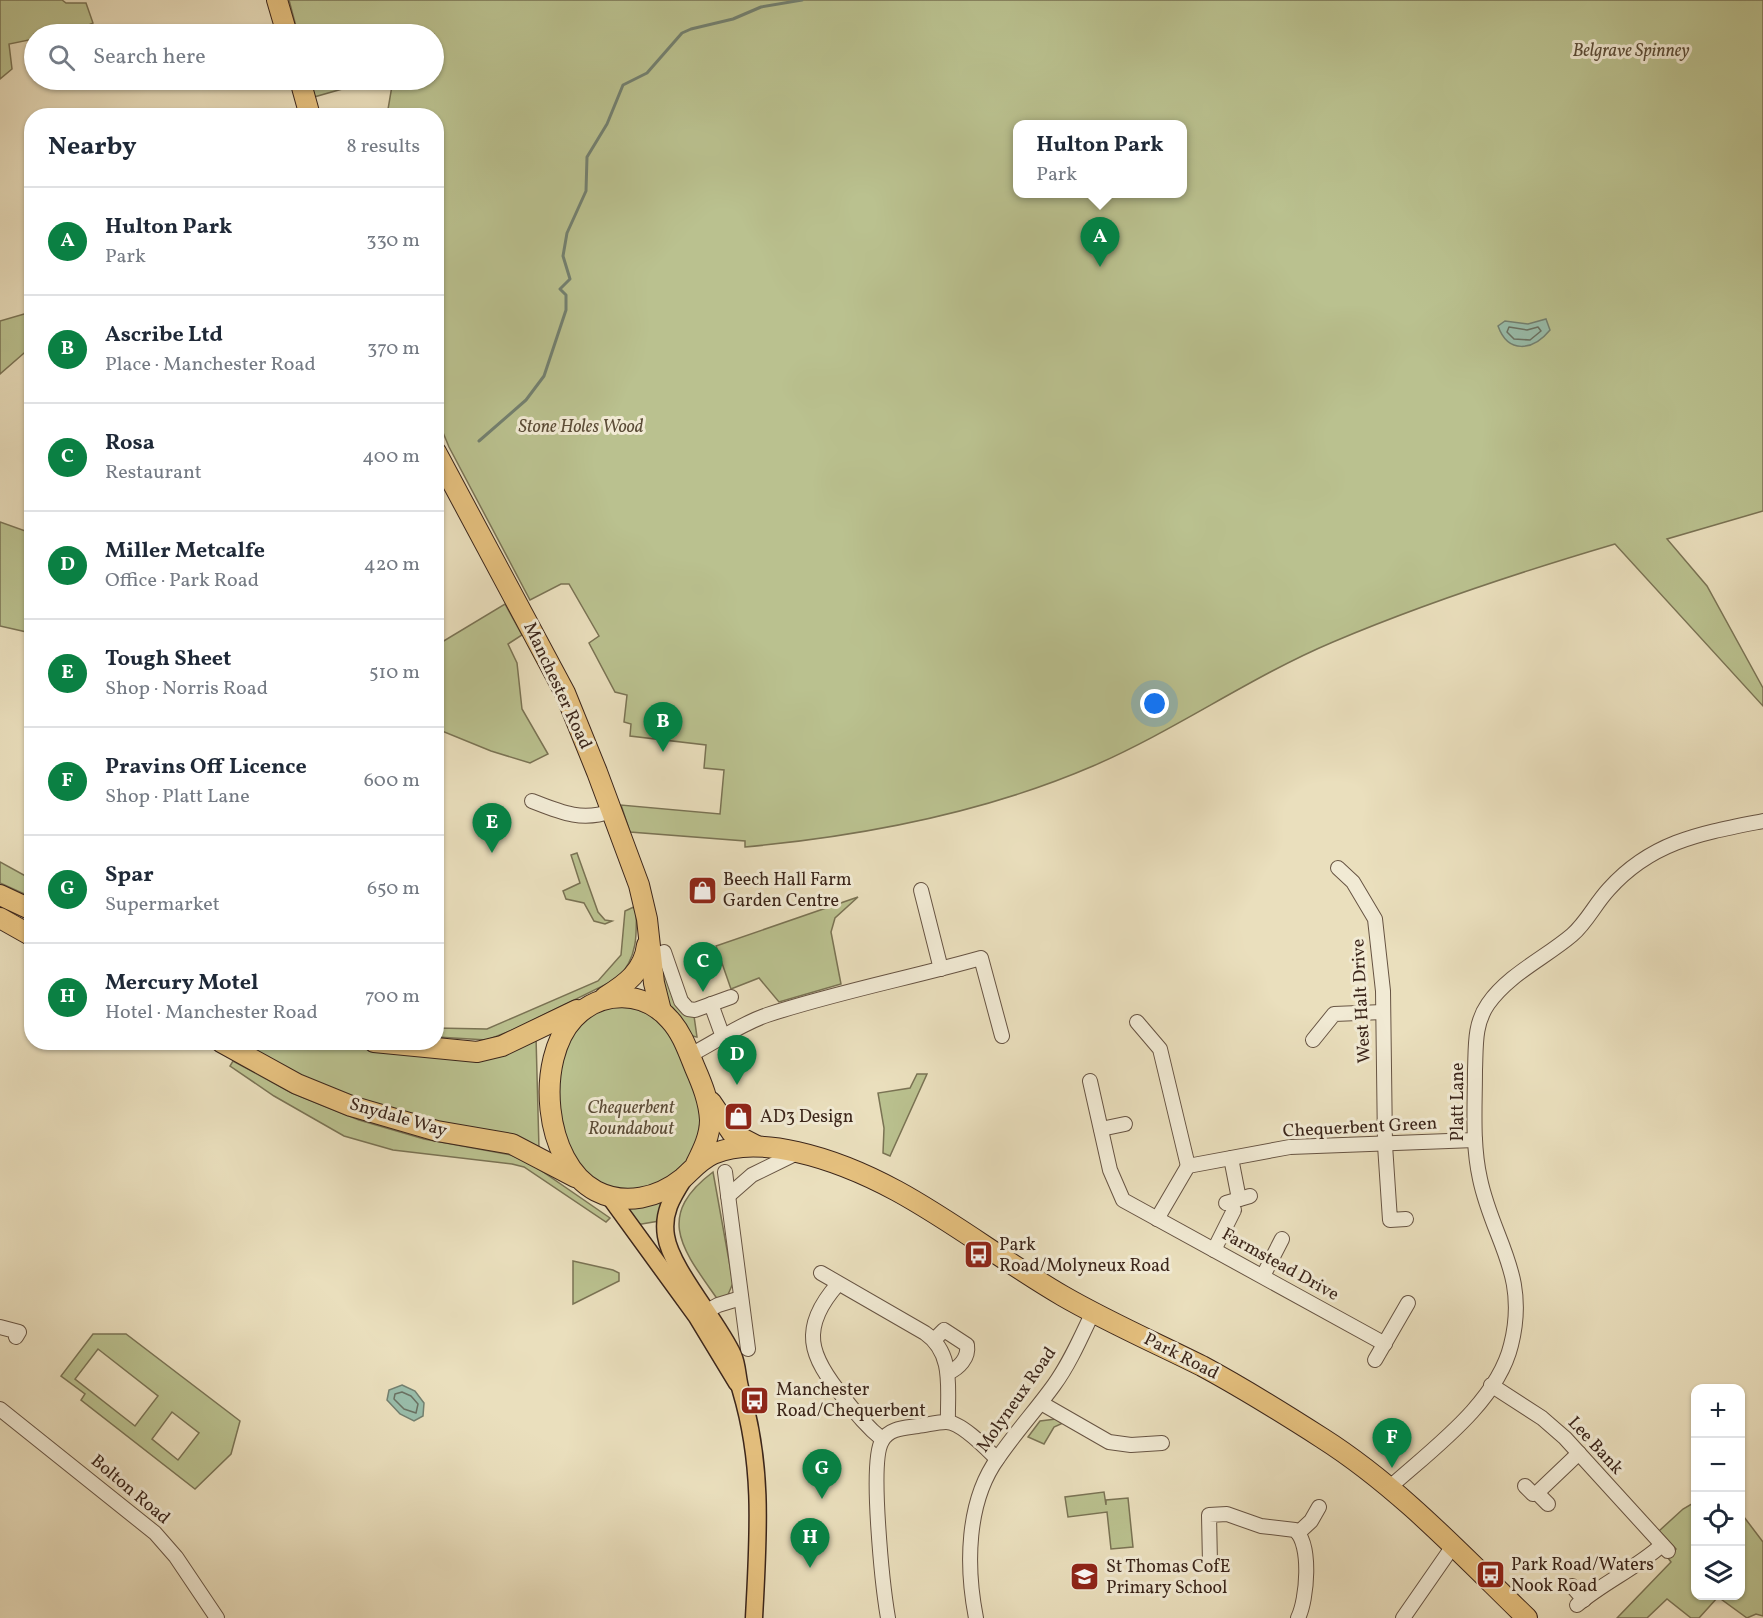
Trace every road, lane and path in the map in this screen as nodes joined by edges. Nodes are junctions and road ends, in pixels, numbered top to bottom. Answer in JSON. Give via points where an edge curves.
{"nodes":[{"id":1,"x":277,"y":0,"type":"edge"},
{"id":2,"x":284,"y":24,"type":"edge"},
{"id":3,"x":302,"y":90,"type":"edge"},
{"id":4,"x":307,"y":108,"type":"edge"},
{"id":5,"x":444,"y":467,"type":"edge"},
{"id":6,"x":532,"y":801,"type":"dead end"},
{"id":7,"x":611,"y":811,"type":"junction"},
{"id":8,"x":1763,"y":821,"type":"edge"},
{"id":9,"x":1338,"y":868,"type":"dead end"},
{"id":10,"x":921,"y":890,"type":"dead end"},
{"id":11,"x":0,"y":895,"type":"edge"},
{"id":12,"x":24,"y":906,"type":"edge"},
{"id":13,"x":0,"y":918,"type":"edge"},
{"id":14,"x":24,"y":932,"type":"edge"},
{"id":15,"x":648,"y":932,"type":"junction"},
{"id":16,"x":664,"y":952,"type":"dead end"},
{"id":17,"x":941,"y":969,"type":"junction"},
{"id":18,"x":731,"y":997,"type":"dead end"},
{"id":19,"x":595,"y":1002,"type":"junction"},
{"id":20,"x":711,"y":1005,"type":"junction"},
{"id":21,"x":661,"y":1011,"type":"junction"},
{"id":22,"x":1383,"y":1012,"type":"junction"},
{"id":23,"x":1137,"y":1022,"type":"dead end"},
{"id":24,"x":1002,"y":1036,"type":"dead end"},
{"id":25,"x":723,"y":1037,"type":"junction"},
{"id":26,"x":1313,"y":1040,"type":"dead end"},
{"id":27,"x":444,"y":1049,"type":"edge"},
{"id":28,"x":235,"y":1050,"type":"edge"},
{"id":29,"x":690,"y":1055,"type":"junction"},
{"id":30,"x":1090,"y":1081,"type":"dead end"},
{"id":31,"x":703,"y":1086,"type":"junction"},
{"id":32,"x":1125,"y":1124,"type":"dead end"},
{"id":33,"x":1101,"y":1129,"type":"junction"},
{"id":34,"x":1475,"y":1140,"type":"junction"},
{"id":35,"x":1385,"y":1144,"type":"junction"},
{"id":36,"x":757,"y":1146,"type":"junction"},
{"id":37,"x":799,"y":1153,"type":"junction"},
{"id":38,"x":1230,"y":1158,"type":"junction"},
{"id":39,"x":1188,"y":1166,"type":"junction"},
{"id":40,"x":691,"y":1170,"type":"junction"},
{"id":41,"x":725,"y":1172,"type":"dead end"},
{"id":42,"x":579,"y":1179,"type":"junction"},
{"id":43,"x":609,"y":1196,"type":"junction"},
{"id":44,"x":728,"y":1196,"type":"junction"},
{"id":45,"x":1157,"y":1219,"type":"junction"},
{"id":46,"x":1406,"y":1219,"type":"dead end"},
{"id":47,"x":1283,"y":1245,"type":"dead end"},
{"id":48,"x":1214,"y":1250,"type":"junction"},
{"id":49,"x":821,"y":1273,"type":"dead end"},
{"id":50,"x":1263,"y":1276,"type":"junction"},
{"id":51,"x":838,"y":1284,"type":"junction"},
{"id":52,"x":741,"y":1298,"type":"junction"},
{"id":53,"x":1408,"y":1303,"type":"dead end"},
{"id":54,"x":1093,"y":1312,"type":"junction"},
{"id":55,"x":702,"y":1314,"type":"junction"},
{"id":56,"x":0,"y":1327,"type":"edge"},
{"id":57,"x":16,"y":1337,"type":"dead end"},
{"id":58,"x":934,"y":1340,"type":"junction"},
{"id":59,"x":1384,"y":1344,"type":"junction"},
{"id":60,"x":748,"y":1349,"type":"dead end"},
{"id":61,"x":1375,"y":1360,"type":"dead end"},
{"id":62,"x":948,"y":1374,"type":"junction"},
{"id":63,"x":1491,"y":1385,"type":"junction"},
{"id":64,"x":1041,"y":1403,"type":"junction"},
{"id":65,"x":0,"y":1409,"type":"edge"},
{"id":66,"x":948,"y":1422,"type":"junction"},
{"id":67,"x":882,"y":1439,"type":"junction"},
{"id":68,"x":1162,"y":1443,"type":"dead end"},
{"id":69,"x":1579,"y":1453,"type":"junction"},
{"id":70,"x":997,"y":1459,"type":"junction"},
{"id":71,"x":1389,"y":1488,"type":"junction"},
{"id":72,"x":1548,"y":1504,"type":"dead end"},
{"id":73,"x":1319,"y":1507,"type":"dead end"},
{"id":74,"x":1298,"y":1533,"type":"junction"},
{"id":75,"x":1453,"y":1546,"type":"junction"},
{"id":76,"x":1210,"y":1563,"type":"dead end"},
{"id":77,"x":1572,"y":1586,"type":"dead end"},
{"id":78,"x":218,"y":1618,"type":"edge"},
{"id":79,"x":754,"y":1618,"type":"edge"},
{"id":80,"x":888,"y":1618,"type":"edge"},
{"id":81,"x":976,"y":1618,"type":"edge"},
{"id":82,"x":1298,"y":1618,"type":"edge"},
{"id":83,"x":1403,"y":1618,"type":"edge"},
{"id":84,"x":1527,"y":1618,"type":"edge"}],
"edges":[{"from":1,"to":2,"type":"highway"},
{"from":3,"to":4,"type":"highway"},
{"from":5,"to":7,"type":"highway","name":"Manchester Road","via":[[565,693]]},
{"from":6,"to":7,"type":"street","via":[[566,815],[585,817]]},
{"from":7,"to":15,"type":"highway","name":"Manchester Road","via":[[639,885]]},
{"from":8,"to":34,"type":"street","name":"Platt Lane","via":[[1695,836],[1651,853],[1609,889],[1573,934],[1490,1002],[1477,1032]]},
{"from":9,"to":22,"type":"street","name":"West Halt Drive","via":[[1359,891],[1375,919]]},
{"from":10,"to":17,"type":"street"},
{"from":11,"to":12,"type":"highway"},
{"from":13,"to":14,"type":"highway"},
{"from":15,"to":19,"type":"highway","name":"Manchester Road","via":[[639,970],[625,984]]},
{"from":15,"to":21,"type":"highway","name":"Manchester Road"},
{"from":16,"to":20,"type":"street","via":[[684,1005],[691,1010]]},
{"from":17,"to":24,"type":"street","via":[[981,958]]},
{"from":17,"to":25,"type":"street","via":[[834,994],[767,1015]]},
{"from":18,"to":20,"type":"street"},
{"from":19,"to":21,"type":"highway","via":[[634,998]]},
{"from":19,"to":27,"type":"highway","via":[[502,1046],[477,1052]]},
{"from":19,"to":42,"type":"highway","via":[[570,1022],[558,1041],[551,1072],[555,1137]]},
{"from":20,"to":25,"type":"street"},
{"from":21,"to":29,"type":"highway","via":[[677,1029]]},
{"from":22,"to":26,"type":"street","via":[[1334,1014]]},
{"from":22,"to":35,"type":"street","name":"West Halt Drive"},
{"from":23,"to":39,"type":"street","via":[[1162,1054]]},
{"from":25,"to":29,"type":"street"},
{"from":28,"to":42,"type":"highway","name":"Snydale Way","via":[[297,1084],[351,1106],[437,1131],[512,1144]]},
{"from":29,"to":31,"type":"highway"},
{"from":30,"to":33,"type":"street","name":"Farmstead Drive"},
{"from":31,"to":36,"type":"highway","name":"Park Road","via":[[723,1124]]},
{"from":31,"to":40,"type":"highway","via":[[710,1120],[706,1144]]},
{"from":32,"to":33,"type":"street"},
{"from":33,"to":45,"type":"street","name":"Farmstead Drive","via":[[1119,1194]]},
{"from":34,"to":35,"type":"street","name":"Chequerbent Green"},
{"from":34,"to":63,"type":"street","name":"Platt Lane","via":[[1483,1190],[1507,1251],[1516,1296],[1511,1347]]},
{"from":35,"to":38,"type":"street","name":"Chequerbent Green","via":[[1290,1147]]},
{"from":35,"to":46,"type":"street","name":"West Halt Drive","via":[[1390,1220]]},
{"from":36,"to":37,"type":"highway","name":"Park Road"},
{"from":36,"to":40,"type":"highway","name":"Park Road","via":[[725,1150]]},
{"from":37,"to":44,"type":"street","via":[[752,1175]]},
{"from":37,"to":54,"type":"highway","name":"Park Road","via":[[880,1180]]},
{"from":38,"to":39,"type":"street","name":"Chequerbent Green"},
{"from":38,"to":48,"type":"street","via":[[1237,1202]]},
{"from":39,"to":45,"type":"street"},
{"from":40,"to":43,"type":"highway","via":[[655,1195],[626,1199]]},
{"from":40,"to":55,"type":"main road","via":[[666,1210],[666,1237]]},
{"from":41,"to":44,"type":"street"},
{"from":42,"to":43,"type":"highway"},
{"from":43,"to":55,"type":"main road"},
{"from":44,"to":52,"type":"street"},
{"from":45,"to":48,"type":"street","name":"Farmstead Drive"},
{"from":47,"to":50,"type":"street"},
{"from":48,"to":50,"type":"street","name":"Farmstead Drive"},
{"from":49,"to":51,"type":"street"},
{"from":50,"to":59,"type":"street","name":"Farmstead Drive"},
{"from":51,"to":58,"type":"street"},
{"from":51,"to":67,"type":"street","via":[[819,1309],[812,1330],[813,1349],[826,1377]]},
{"from":52,"to":55,"type":"street"},
{"from":52,"to":60,"type":"street"},
{"from":53,"to":59,"type":"street"},
{"from":54,"to":64,"type":"street","name":"Molyneux Road","via":[[1063,1371]]},
{"from":54,"to":71,"type":"highway","name":"Park Road","via":[[1250,1393],[1324,1439]]},
{"from":55,"to":79,"type":"main road","via":[[740,1388],[752,1433],[758,1477]]},
{"from":56,"to":57,"type":"street","via":[[19,1332]]},
{"from":58,"to":62,"type":"street","via":[[942,1350]]},
{"from":58,"to":62,"type":"street","via":[[944,1330],[967,1345],[968,1353],[960,1366]]},
{"from":59,"to":61,"type":"street"},
{"from":62,"to":66,"type":"street"},
{"from":63,"to":69,"type":"street","name":"Lee Bank","via":[[1542,1418]]},
{"from":63,"to":71,"type":"street","name":"Platt Lane","via":[[1453,1431]]},
{"from":64,"to":68,"type":"street","via":[[1109,1442]]},
{"from":64,"to":70,"type":"street","name":"Molyneux Road"},
{"from":65,"to":78,"type":"street","name":"Bolton Road","via":[[155,1533]]},
{"from":66,"to":67,"type":"street","via":[[897,1429]]},
{"from":66,"to":70,"type":"street","via":[[969,1434]]},
{"from":67,"to":80,"type":"street","via":[[877,1456],[879,1523]]},
{"from":69,"to":72,"type":"street","via":[[1531,1490]]},
{"from":69,"to":77,"type":"street","name":"Lee Bank","via":[[1665,1548],[1605,1583],[1580,1603]]},
{"from":70,"to":81,"type":"street","name":"Molyneux Road","via":[[974,1520],[971,1586]]},
{"from":71,"to":75,"type":"highway","name":"Park Road"},
{"from":73,"to":74,"type":"street"},
{"from":74,"to":76,"type":"street","via":[[1227,1514],[1209,1515]]},
{"from":74,"to":82,"type":"street","via":[[1307,1580]]},
{"from":75,"to":83,"type":"street"},
{"from":75,"to":84,"type":"highway","name":"Park Road"}]}
